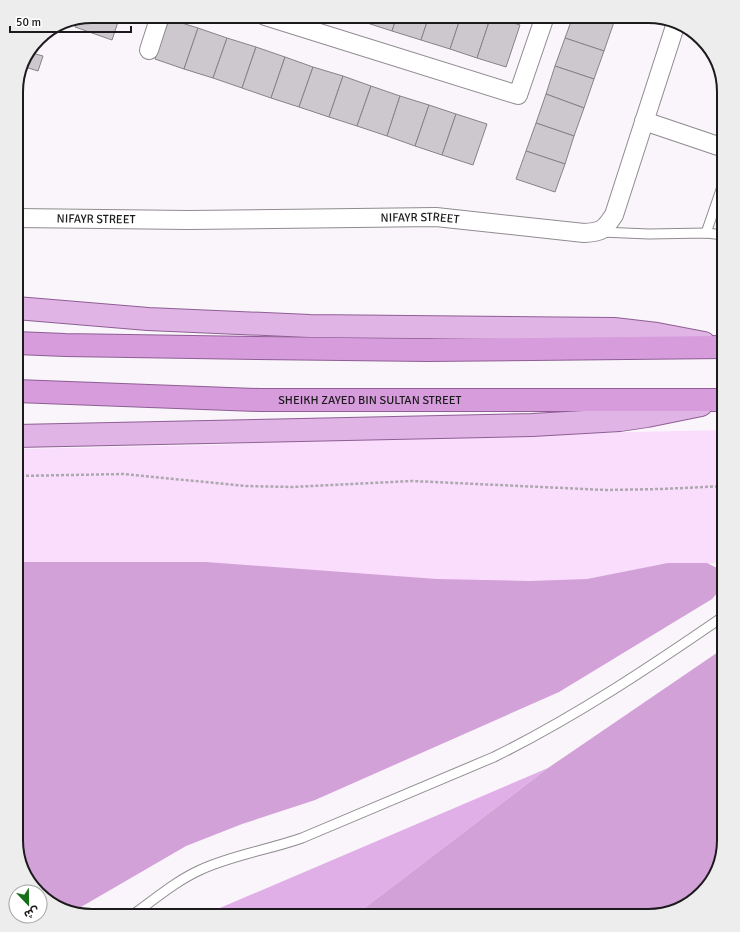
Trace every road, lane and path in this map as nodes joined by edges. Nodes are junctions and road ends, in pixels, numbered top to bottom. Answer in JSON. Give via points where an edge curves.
{"nodes":[{"id":1,"x":158,"y":23,"type":"edge"},
{"id":2,"x":287,"y":23,"type":"edge"},
{"id":3,"x":543,"y":23,"type":"edge"},
{"id":4,"x":674,"y":29,"type":"edge"},
{"id":5,"x":149,"y":50,"type":"dead end"},
{"id":6,"x":644,"y":121,"type":"junction"},
{"id":7,"x":717,"y":146,"type":"edge"},
{"id":8,"x":717,"y":210,"type":"edge"},
{"id":9,"x":23,"y":218,"type":"edge"},
{"id":10,"x":598,"y":232,"type":"junction"},
{"id":11,"x":706,"y":233,"type":"junction"},
{"id":12,"x":717,"y":234,"type":"edge"},
{"id":13,"x":23,"y":309,"type":"edge"},
{"id":14,"x":23,"y":343,"type":"edge"},
{"id":15,"x":717,"y":346,"type":"edge"},
{"id":16,"x":717,"y":347,"type":"edge"},
{"id":17,"x":23,"y":391,"type":"edge"},
{"id":18,"x":717,"y":400,"type":"edge"},
{"id":19,"x":717,"y":401,"type":"edge"},
{"id":20,"x":23,"y":436,"type":"edge"},
{"id":21,"x":23,"y":476,"type":"edge"},
{"id":22,"x":717,"y":486,"type":"edge"},
{"id":23,"x":717,"y":621,"type":"edge"},
{"id":24,"x":141,"y":909,"type":"edge"}],
"edges":[{"from":1,"to":5,"type":"street"},
{"from":2,"to":3,"type":"street","via":[[518,95]]},
{"from":4,"to":6,"type":"street"},
{"from":6,"to":7,"type":"street"},
{"from":6,"to":10,"type":"street","via":[[614,215],[608,225]]},
{"from":8,"to":11,"type":"lane"},
{"from":9,"to":10,"type":"street","name":"NIFAYR STREET","via":[[189,220],[436,217],[584,233]]},
{"from":10,"to":11,"type":"lane"},
{"from":11,"to":12,"type":"lane"},
{"from":13,"to":15,"type":"main road","via":[[148,319],[310,326],[614,329],[664,335]]},
{"from":14,"to":16,"type":"highway","via":[[411,350]]},
{"from":17,"to":18,"type":"highway","name":"SHEIKH ZAYED BIN SULTAN STREET","via":[[259,400]]},
{"from":19,"to":20,"type":"main road","via":[[647,416],[582,423]]},
{"from":21,"to":22,"type":"path","via":[[123,474],[246,486],[292,487],[412,481],[606,490]]},
{"from":23,"to":24,"type":"lane","via":[[578,711],[494,757],[302,838],[278,847],[237,856],[199,870]]}]}
